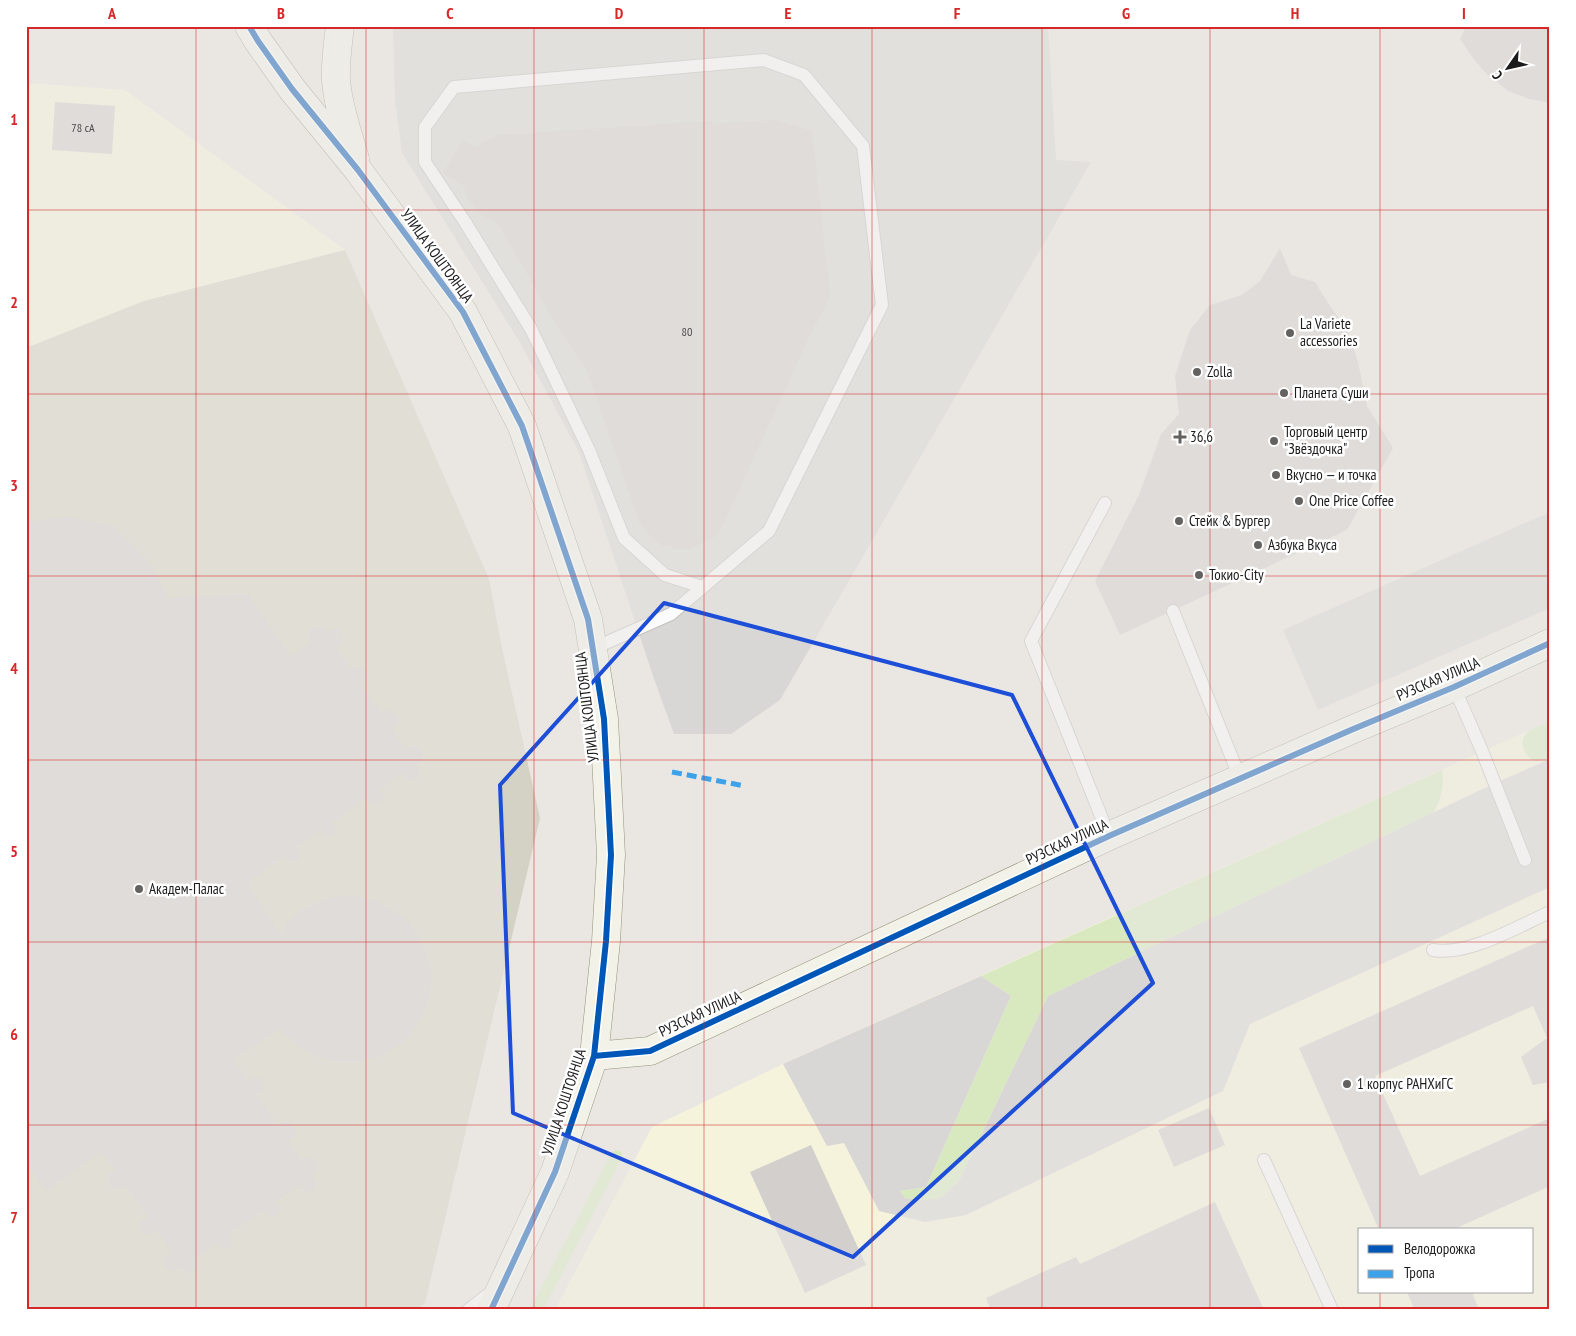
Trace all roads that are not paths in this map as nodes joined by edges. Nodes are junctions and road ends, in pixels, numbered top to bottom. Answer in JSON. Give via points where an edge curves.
{"nodes":[{"id":1,"x":249,"y":26,"type":"edge"},
{"id":2,"x":340,"y":26,"type":"edge"},
{"id":3,"x":358,"y":170,"type":"junction"},
{"id":4,"x":1105,"y":503,"type":"dead end"},
{"id":5,"x":702,"y":587,"type":"junction"},
{"id":6,"x":1173,"y":610,"type":"dead end"},
{"id":7,"x":1550,"y":643,"type":"edge"},
{"id":8,"x":592,"y":648,"type":"junction"},
{"id":9,"x":1454,"y":687,"type":"junction"},
{"id":10,"x":1240,"y":778,"type":"junction"},
{"id":11,"x":1110,"y":836,"type":"junction"},
{"id":12,"x":1525,"y":860,"type":"dead end"},
{"id":13,"x":1550,"y":912,"type":"edge"},
{"id":14,"x":1433,"y":950,"type":"dead end"},
{"id":15,"x":594,"y":1056,"type":"junction"},
{"id":16,"x":1264,"y":1160,"type":"dead end"},
{"id":17,"x":504,"y":1281,"type":"junction"},
{"id":18,"x":468,"y":1310,"type":"edge"},
{"id":19,"x":491,"y":1310,"type":"edge"},
{"id":20,"x":1332,"y":1310,"type":"edge"}],
"edges":[{"from":1,"to":3,"type":"street","name":"УЛИЦА КОШТОЯНЦА","via":[[292,89]]},
{"from":2,"to":3,"type":"street","via":[[336,82]]},
{"from":3,"to":8,"type":"street","name":"УЛИЦА КОШТОЯНЦА","via":[[463,312],[522,426],[588,619]]},
{"from":4,"to":11,"type":"lane","via":[[1032,641]]},
{"from":5,"to":5,"type":"lane","via":[[769,531],[882,306],[863,146],[804,75],[764,60],[454,87],[426,127],[425,162],[531,329],[589,450],[624,538],[665,575]]},
{"from":5,"to":8,"type":"lane","via":[[671,614]]},
{"from":6,"to":10,"type":"lane"},
{"from":7,"to":9,"type":"street","name":"РУЗСКАЯ УЛИЦА"},
{"from":8,"to":15,"type":"street","name":"УЛИЦА КОШТОЯНЦА","via":[[604,719],[611,855]]},
{"from":9,"to":10,"type":"street","name":"РУЗСКАЯ УЛИЦА"},
{"from":9,"to":12,"type":"lane"},
{"from":10,"to":11,"type":"street","name":"РУЗСКАЯ УЛИЦА"},
{"from":11,"to":15,"type":"street","name":"РУЗСКАЯ УЛИЦА","via":[[650,1051]]},
{"from":13,"to":14,"type":"lane","via":[[1479,944],[1452,951]]},
{"from":15,"to":17,"type":"street","name":"УЛИЦА КОШТОЯНЦА","via":[[555,1172]]},
{"from":16,"to":20,"type":"lane"},
{"from":17,"to":18,"type":"lane"},
{"from":17,"to":19,"type":"street","name":"УЛИЦА КОШТОЯНЦА"}]}
